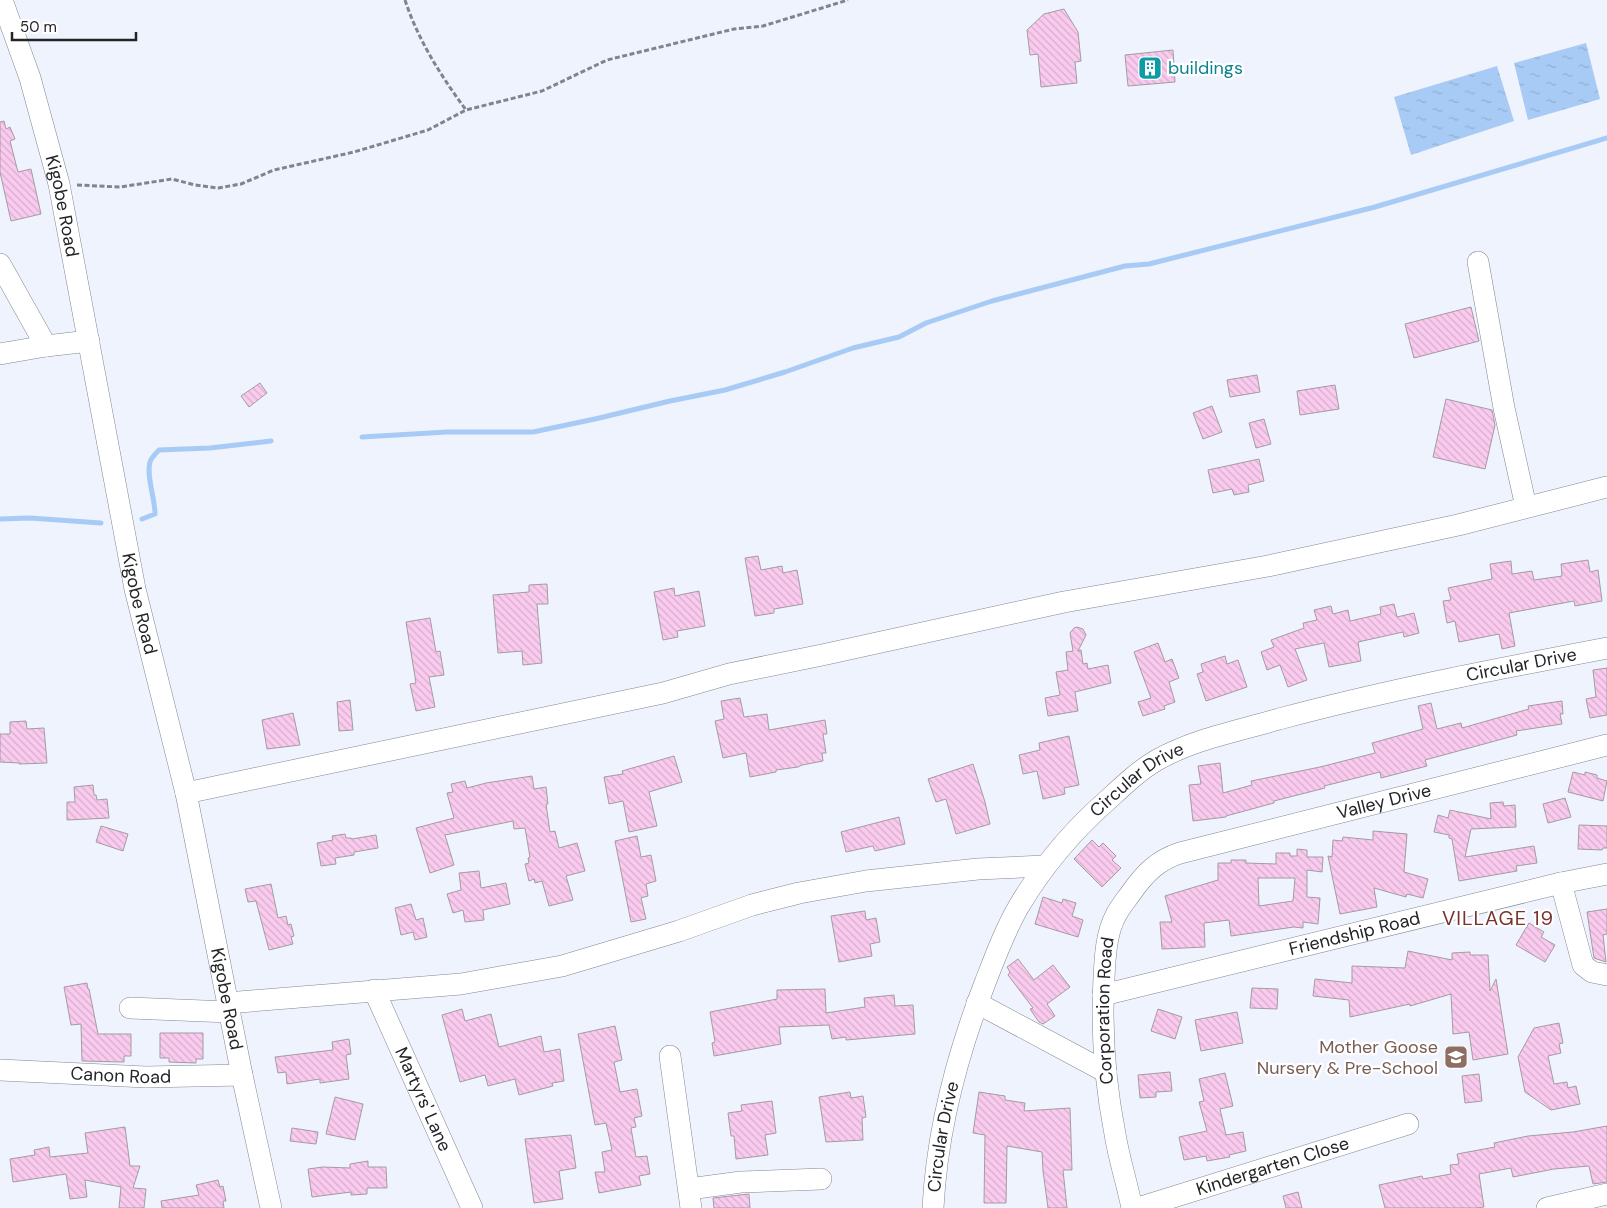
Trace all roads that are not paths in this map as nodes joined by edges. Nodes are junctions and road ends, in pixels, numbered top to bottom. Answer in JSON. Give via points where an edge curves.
{"nodes":[{"id":1,"x":2,"y":0,"type":"edge"},
{"id":2,"x":1478,"y":262,"type":"dead end"},
{"id":3,"x":0,"y":264,"type":"edge"},
{"id":4,"x":89,"y":341,"type":"junction"},
{"id":5,"x":46,"y":346,"type":"junction"},
{"id":6,"x":0,"y":354,"type":"edge"},
{"id":7,"x":1607,"y":487,"type":"edge"},
{"id":8,"x":1526,"y":507,"type":"junction"},
{"id":9,"x":1607,"y":648,"type":"edge"},
{"id":10,"x":1607,"y":745,"type":"edge"},
{"id":11,"x":186,"y":793,"type":"junction"},
{"id":12,"x":1162,"y":860,"type":"joint"},
{"id":13,"x":1045,"y":866,"type":"junction"},
{"id":14,"x":1607,"y":874,"type":"edge"},
{"id":15,"x":1561,"y":883,"type":"junction"},
{"id":16,"x":1607,"y":975,"type":"edge"},
{"id":17,"x":374,"y":990,"type":"junction"},
{"id":18,"x":1103,"y":995,"type":"junction"},
{"id":19,"x":977,"y":1003,"type":"junction"},
{"id":20,"x":130,"y":1008,"type":"dead end"},
{"id":21,"x":228,"y":1008,"type":"junction"},
{"id":22,"x":670,"y":1056,"type":"dead end"},
{"id":23,"x":0,"y":1070,"type":"edge"},
{"id":24,"x":1106,"y":1072,"type":"junction"},
{"id":25,"x":242,"y":1075,"type":"junction"},
{"id":26,"x":1408,"y":1124,"type":"dead end"},
{"id":27,"x":821,"y":1179,"type":"dead end"},
{"id":28,"x":1607,"y":1194,"type":"edge"},
{"id":29,"x":690,"y":1199,"type":"edge"},
{"id":30,"x":271,"y":1208,"type":"edge"},
{"id":31,"x":472,"y":1208,"type":"edge"},
{"id":32,"x":932,"y":1208,"type":"edge"},
{"id":33,"x":1132,"y":1208,"type":"edge"},
{"id":34,"x":1138,"y":1208,"type":"edge"},
{"id":35,"x":1547,"y":1208,"type":"edge"}],
"edges":[{"from":1,"to":4,"type":"street","name":"Kigobe Road","via":[[16,34],[59,184]]},
{"from":2,"to":8,"type":"street","via":[[1504,408]]},
{"from":3,"to":5,"type":"street"},
{"from":4,"to":5,"type":"street"},
{"from":4,"to":11,"type":"street","name":"Kigobe Road","via":[[135,589]]},
{"from":5,"to":6,"type":"street"},
{"from":7,"to":8,"type":"street"},
{"from":8,"to":11,"type":"street","via":[[1268,566],[1064,602],[728,674],[663,693]]},
{"from":9,"to":13,"type":"street","name":"Circular Drive","via":[[1427,683],[1192,743],[1135,774],[1088,816]]},
{"from":10,"to":12,"type":"street","name":"Valley Drive"},
{"from":11,"to":21,"type":"street","name":"Kigobe Road"},
{"from":12,"to":18,"type":"street","name":"Corporation Road","via":[[1136,885],[1115,915],[1105,958]]},
{"from":13,"to":17,"type":"street","via":[[978,869],[866,881],[800,893],[752,905],[562,966],[461,984]]},
{"from":13,"to":19,"type":"street","name":"Circular Drive","via":[[1018,907]]},
{"from":14,"to":15,"type":"street","name":"Friendship Road"},
{"from":15,"to":16,"type":"street","via":[[1584,965],[1592,972]]},
{"from":15,"to":18,"type":"street","name":"Friendship Road"},
{"from":17,"to":21,"type":"street"},
{"from":17,"to":31,"type":"street","name":"Martyrs' Lane"},
{"from":18,"to":24,"type":"street","name":"Corporation Road"},
{"from":19,"to":24,"type":"street"},
{"from":19,"to":32,"type":"street","name":"Circular Drive","via":[[952,1080]]},
{"from":20,"to":21,"type":"street"},
{"from":21,"to":25,"type":"street","name":"Kigobe Road"},
{"from":22,"to":29,"type":"street"},
{"from":23,"to":25,"type":"street","name":"Canon Road","via":[[146,1077]]},
{"from":24,"to":33,"type":"street","name":"Corporation Road","via":[[1115,1134]]},
{"from":25,"to":30,"type":"street","name":"Kigobe Road"},
{"from":26,"to":34,"type":"street","name":"Kindergarten Close"},
{"from":27,"to":29,"type":"street","via":[[741,1182]]},
{"from":28,"to":35,"type":"street"}]}
